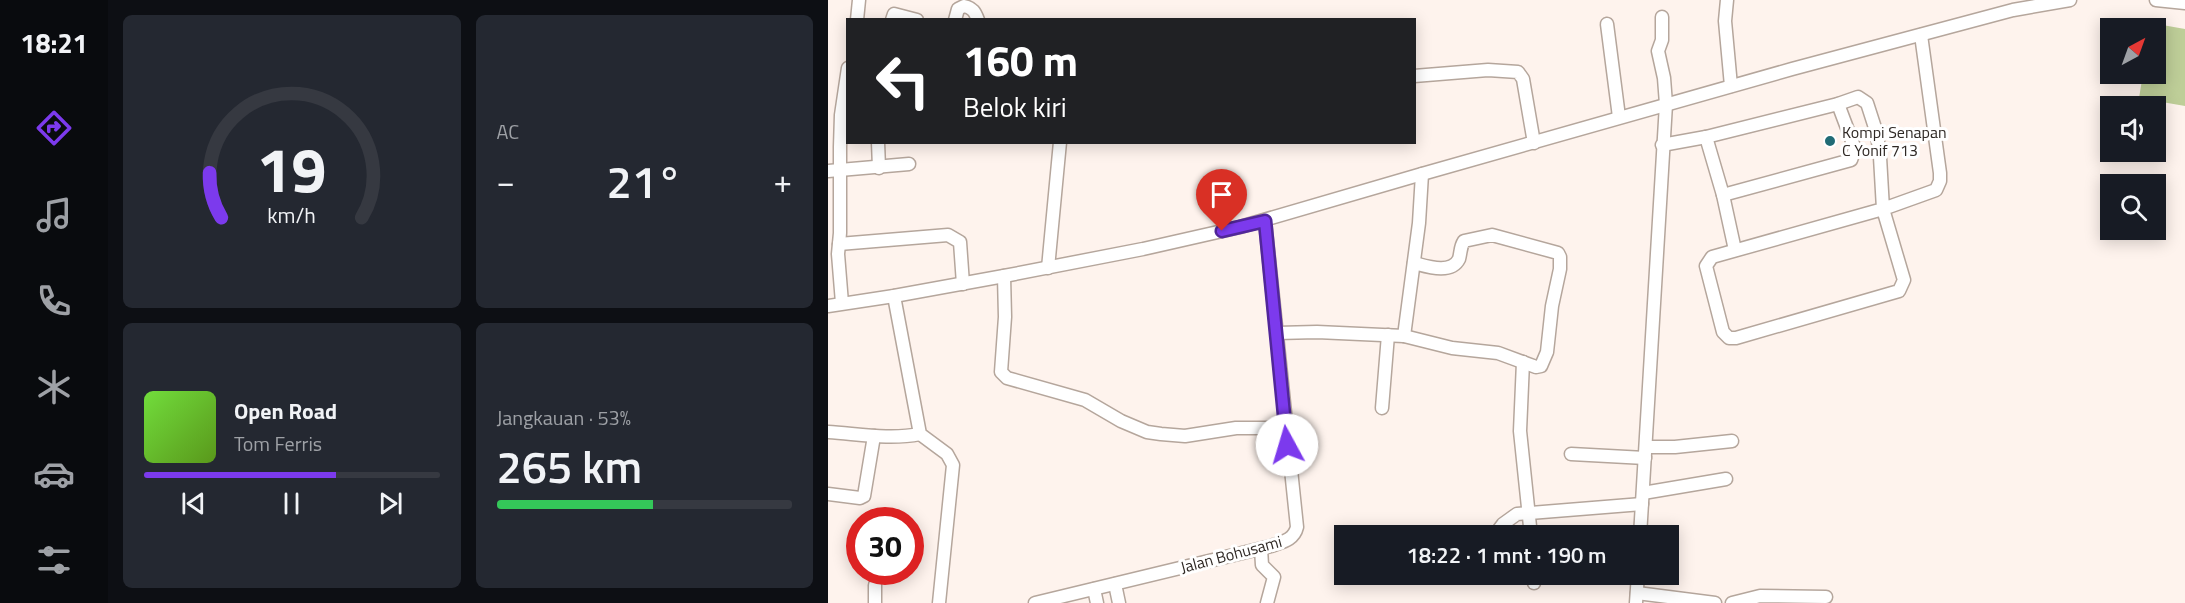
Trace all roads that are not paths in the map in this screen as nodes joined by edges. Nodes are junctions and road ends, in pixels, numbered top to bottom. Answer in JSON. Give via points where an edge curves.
{"nodes":[{"id":1,"x":859,"y":0,"type":"edge"},
{"id":2,"x":1727,"y":0,"type":"edge"},
{"id":3,"x":2070,"y":0,"type":"edge"},
{"id":4,"x":2156,"y":0,"type":"edge"},
{"id":5,"x":2185,"y":3,"type":"edge"},
{"id":6,"x":1662,"y":17,"type":"dead end"},
{"id":7,"x":857,"y":18,"type":"edge"},
{"id":8,"x":893,"y":18,"type":"edge"},
{"id":9,"x":909,"y":18,"type":"edge"},
{"id":10,"x":956,"y":18,"type":"edge"},
{"id":11,"x":977,"y":18,"type":"edge"},
{"id":12,"x":1607,"y":24,"type":"dead end"},
{"id":13,"x":1921,"y":35,"type":"junction"},
{"id":14,"x":1416,"y":75,"type":"edge"},
{"id":15,"x":846,"y":79,"type":"edge"},
{"id":16,"x":1731,"y":86,"type":"junction"},
{"id":17,"x":1666,"y":104,"type":"junction"},
{"id":18,"x":1838,"y":104,"type":"junction"},
{"id":19,"x":1619,"y":117,"type":"junction"},
{"id":20,"x":844,"y":127,"type":"edge"},
{"id":21,"x":1706,"y":137,"type":"junction"},
{"id":22,"x":1534,"y":143,"type":"junction"},
{"id":23,"x":878,"y":144,"type":"edge"},
{"id":24,"x":1060,"y":144,"type":"edge"},
{"id":25,"x":1662,"y":145,"type":"junction"},
{"id":26,"x":909,"y":164,"type":"dead end"},
{"id":27,"x":879,"y":168,"type":"junction"},
{"id":28,"x":834,"y":171,"type":"edge"},
{"id":29,"x":1422,"y":174,"type":"junction"},
{"id":30,"x":1723,"y":195,"type":"junction"},
{"id":31,"x":1883,"y":209,"type":"junction"},
{"id":32,"x":1265,"y":221,"type":"junction"},
{"id":33,"x":839,"y":243,"type":"junction"},
{"id":34,"x":1735,"y":250,"type":"junction"},
{"id":35,"x":1414,"y":263,"type":"junction"},
{"id":36,"x":1048,"y":268,"type":"junction"},
{"id":37,"x":1004,"y":276,"type":"junction"},
{"id":38,"x":963,"y":284,"type":"junction"},
{"id":39,"x":894,"y":296,"type":"junction"},
{"id":40,"x":842,"y":303,"type":"junction"},
{"id":41,"x":828,"y":306,"type":"edge"},
{"id":42,"x":1277,"y":333,"type":"junction"},
{"id":43,"x":1388,"y":334,"type":"junction"},
{"id":44,"x":1404,"y":336,"type":"junction"},
{"id":45,"x":1523,"y":362,"type":"junction"},
{"id":46,"x":1382,"y":408,"type":"dead end"},
{"id":47,"x":1286,"y":428,"type":"junction"},
{"id":48,"x":828,"y":432,"type":"edge"},
{"id":49,"x":920,"y":434,"type":"junction"},
{"id":50,"x":874,"y":436,"type":"junction"},
{"id":51,"x":1732,"y":441,"type":"dead end"},
{"id":52,"x":1645,"y":452,"type":"junction"},
{"id":53,"x":1571,"y":454,"type":"dead end"},
{"id":54,"x":1726,"y":479,"type":"dead end"},
{"id":55,"x":828,"y":494,"type":"edge"},
{"id":56,"x":1643,"y":498,"type":"junction"},
{"id":57,"x":1529,"y":512,"type":"junction"},
{"id":58,"x":1502,"y":525,"type":"edge"},
{"id":59,"x":1530,"y":525,"type":"edge"},
{"id":60,"x":1641,"y":525,"type":"edge"},
{"id":61,"x":1260,"y":549,"type":"junction"},
{"id":62,"x":1115,"y":584,"type":"junction"},
{"id":63,"x":874,"y":585,"type":"dead end"},
{"id":64,"x":1094,"y":589,"type":"junction"},
{"id":65,"x":1826,"y":597,"type":"dead end"},
{"id":66,"x":1636,"y":598,"type":"edge"},
{"id":67,"x":875,"y":603,"type":"edge"},
{"id":68,"x":939,"y":603,"type":"edge"},
{"id":69,"x":1035,"y":603,"type":"edge"},
{"id":70,"x":1097,"y":603,"type":"edge"},
{"id":71,"x":1119,"y":603,"type":"edge"},
{"id":72,"x":1267,"y":603,"type":"edge"},
{"id":73,"x":1715,"y":603,"type":"edge"},
{"id":74,"x":1732,"y":603,"type":"edge"}],
"edges":[{"from":1,"to":7,"type":"street"},
{"from":2,"to":16,"type":"street"},
{"from":3,"to":13,"type":"street","via":[[2013,10]]},
{"from":4,"to":5,"type":"street"},
{"from":6,"to":17,"type":"street","via":[[1658,51]]},
{"from":8,"to":9,"type":"street","via":[[894,14]]},
{"from":10,"to":11,"type":"street","via":[[958,9],[964,6],[970,7]]},
{"from":12,"to":19,"type":"street"},
{"from":13,"to":16,"type":"street"},
{"from":13,"to":31,"type":"street","via":[[1940,181],[1936,190],[1927,195]]},
{"from":14,"to":22,"type":"street","via":[[1515,70],[1523,79]]},
{"from":15,"to":20,"type":"street"},
{"from":16,"to":17,"type":"street"},
{"from":17,"to":19,"type":"street"},
{"from":17,"to":25,"type":"street"},
{"from":18,"to":21,"type":"street"},
{"from":18,"to":30,"type":"street","via":[[1855,149],[1851,160]]},
{"from":18,"to":31,"type":"street","via":[[1858,97],[1868,103],[1877,134]]},
{"from":19,"to":22,"type":"street"},
{"from":20,"to":28,"type":"street"},
{"from":21,"to":25,"type":"street"},
{"from":21,"to":30,"type":"street"},
{"from":22,"to":29,"type":"street"},
{"from":23,"to":27,"type":"street"},
{"from":24,"to":36,"type":"street"},
{"from":25,"to":52,"type":"street"},
{"from":26,"to":27,"type":"street"},
{"from":27,"to":28,"type":"street"},
{"from":28,"to":33,"type":"street"},
{"from":29,"to":32,"type":"street"},
{"from":29,"to":35,"type":"street"},
{"from":30,"to":34,"type":"street"},
{"from":31,"to":34,"type":"street"},
{"from":31,"to":34,"type":"street","via":[[1904,280],[1899,291],[1729,338],[1723,332],[1706,266],[1713,257]]},
{"from":32,"to":36,"type":"street"},
{"from":32,"to":42,"type":"street","name":"Jalan Bohusami"},
{"from":33,"to":38,"type":"street","via":[[948,235],[960,242]]},
{"from":33,"to":40,"type":"street"},
{"from":35,"to":44,"type":"street"},
{"from":35,"to":45,"type":"street","via":[[1451,266],[1459,258],[1464,241],[1492,235],[1558,253],[1560,269],[1545,361],[1538,368]]},
{"from":36,"to":37,"type":"street"},
{"from":37,"to":38,"type":"street"},
{"from":37,"to":47,"type":"street","via":[[1001,372],[1007,378],[1085,400],[1121,422],[1148,432],[1185,436],[1236,428]]},
{"from":38,"to":39,"type":"street"},
{"from":39,"to":40,"type":"street"},
{"from":39,"to":49,"type":"street"},
{"from":40,"to":41,"type":"street"},
{"from":42,"to":43,"type":"street"},
{"from":42,"to":47,"type":"street","name":"Jalan Bohusami"},
{"from":43,"to":44,"type":"street"},
{"from":43,"to":46,"type":"street"},
{"from":44,"to":45,"type":"street","via":[[1452,348],[1497,353]]},
{"from":45,"to":57,"type":"street","via":[[1520,431]]},
{"from":47,"to":61,"type":"street","name":"Jalan Bohusami","via":[[1296,533],[1288,540]]},
{"from":48,"to":50,"type":"street"},
{"from":49,"to":50,"type":"street"},
{"from":49,"to":68,"type":"street","via":[[947,454],[952,465]]},
{"from":50,"to":55,"type":"street","via":[[864,496]]},
{"from":51,"to":52,"type":"street"},
{"from":52,"to":53,"type":"street"},
{"from":52,"to":56,"type":"street"},
{"from":54,"to":56,"type":"street"},
{"from":56,"to":57,"type":"street"},
{"from":56,"to":60,"type":"street"},
{"from":57,"to":58,"type":"street","via":[[1517,514]]},
{"from":57,"to":59,"type":"street"},
{"from":61,"to":62,"type":"street","name":"Jalan Bohusami"},
{"from":61,"to":72,"type":"street","via":[[1262,565],[1274,577]]},
{"from":62,"to":64,"type":"street","name":"Jalan Bohusami"},
{"from":62,"to":71,"type":"street"},
{"from":63,"to":67,"type":"street"},
{"from":64,"to":69,"type":"street","name":"Jalan Bohusami"},
{"from":64,"to":70,"type":"street"},
{"from":65,"to":74,"type":"street","via":[[1760,596]]},
{"from":66,"to":73,"type":"street"}]}
